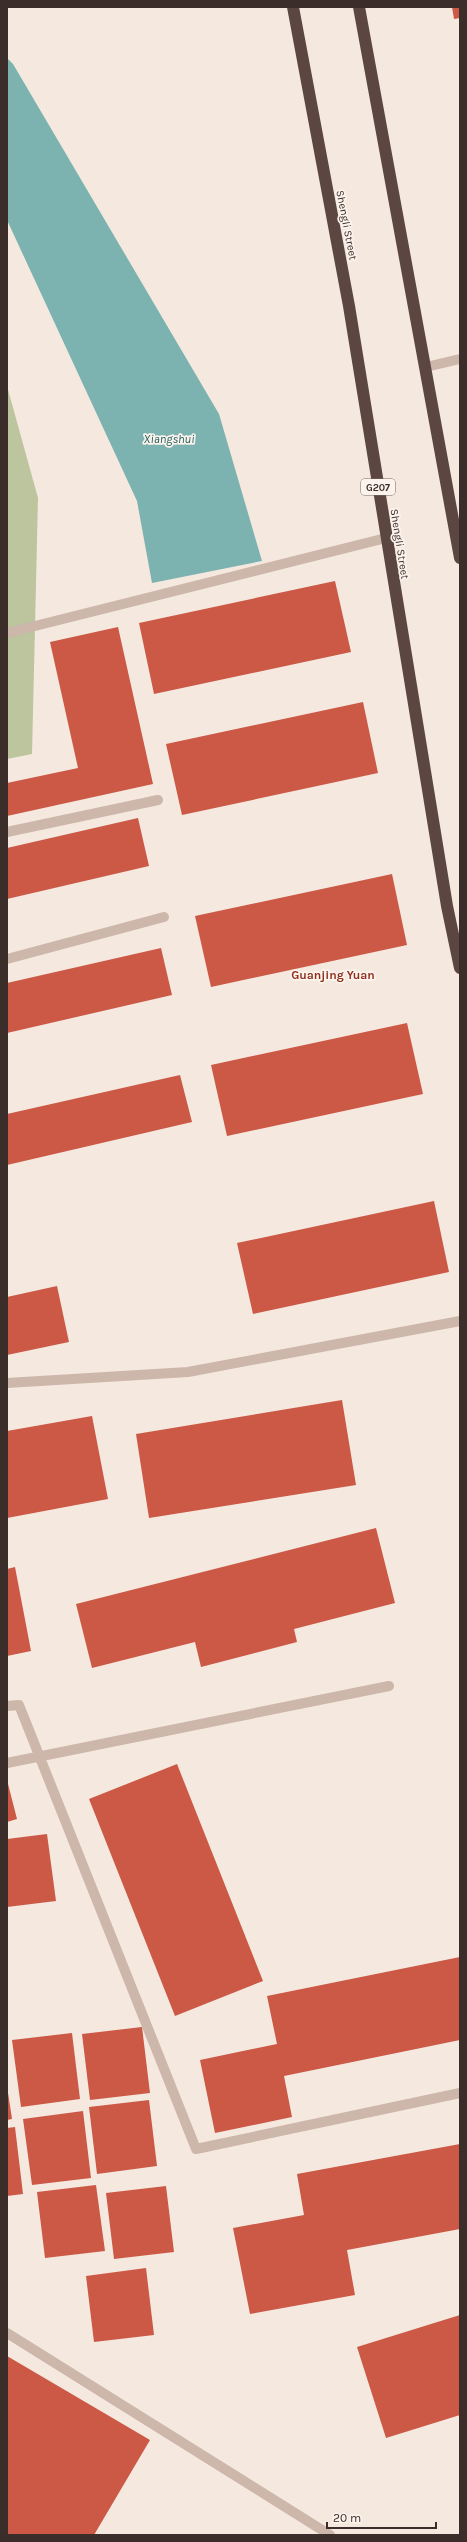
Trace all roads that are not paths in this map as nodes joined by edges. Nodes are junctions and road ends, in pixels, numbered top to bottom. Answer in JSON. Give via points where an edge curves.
{"nodes":[{"id":1,"x":293,"y":7,"type":"edge"},
{"id":2,"x":360,"y":7,"type":"edge"},
{"id":3,"x":460,"y":360,"type":"edge"},
{"id":4,"x":426,"y":367,"type":"junction"},
{"id":5,"x":386,"y":538,"type":"junction"},
{"id":6,"x":460,"y":558,"type":"edge"},
{"id":7,"x":7,"y":633,"type":"edge"},
{"id":8,"x":158,"y":800,"type":"dead end"},
{"id":9,"x":7,"y":832,"type":"edge"},
{"id":10,"x":164,"y":917,"type":"dead end"},
{"id":11,"x":7,"y":959,"type":"edge"},
{"id":12,"x":460,"y":968,"type":"edge"},
{"id":13,"x":460,"y":1321,"type":"edge"},
{"id":14,"x":7,"y":1383,"type":"edge"},
{"id":15,"x":389,"y":1686,"type":"dead end"},
{"id":16,"x":7,"y":1706,"type":"edge"},
{"id":17,"x":39,"y":1756,"type":"junction"},
{"id":18,"x":7,"y":1763,"type":"edge"},
{"id":19,"x":460,"y":2093,"type":"edge"},
{"id":20,"x":7,"y":2333,"type":"edge"},
{"id":21,"x":330,"y":2535,"type":"edge"}],
"edges":[{"from":1,"to":5,"type":"highway","name":"Shengli Street","number":"G207","via":[[349,306]]},
{"from":2,"to":4,"type":"highway"},
{"from":3,"to":4,"type":"street"},
{"from":4,"to":6,"type":"highway"},
{"from":5,"to":7,"type":"street"},
{"from":5,"to":12,"type":"highway","name":"Shengli Street","number":"G207","via":[[447,906]]},
{"from":8,"to":9,"type":"street"},
{"from":10,"to":11,"type":"street"},
{"from":13,"to":14,"type":"street","via":[[188,1372]]},
{"from":15,"to":17,"type":"street"},
{"from":16,"to":17,"type":"street","via":[[19,1705]]},
{"from":17,"to":18,"type":"street"},
{"from":17,"to":19,"type":"street","via":[[196,2149]]},
{"from":20,"to":21,"type":"street"}]}
